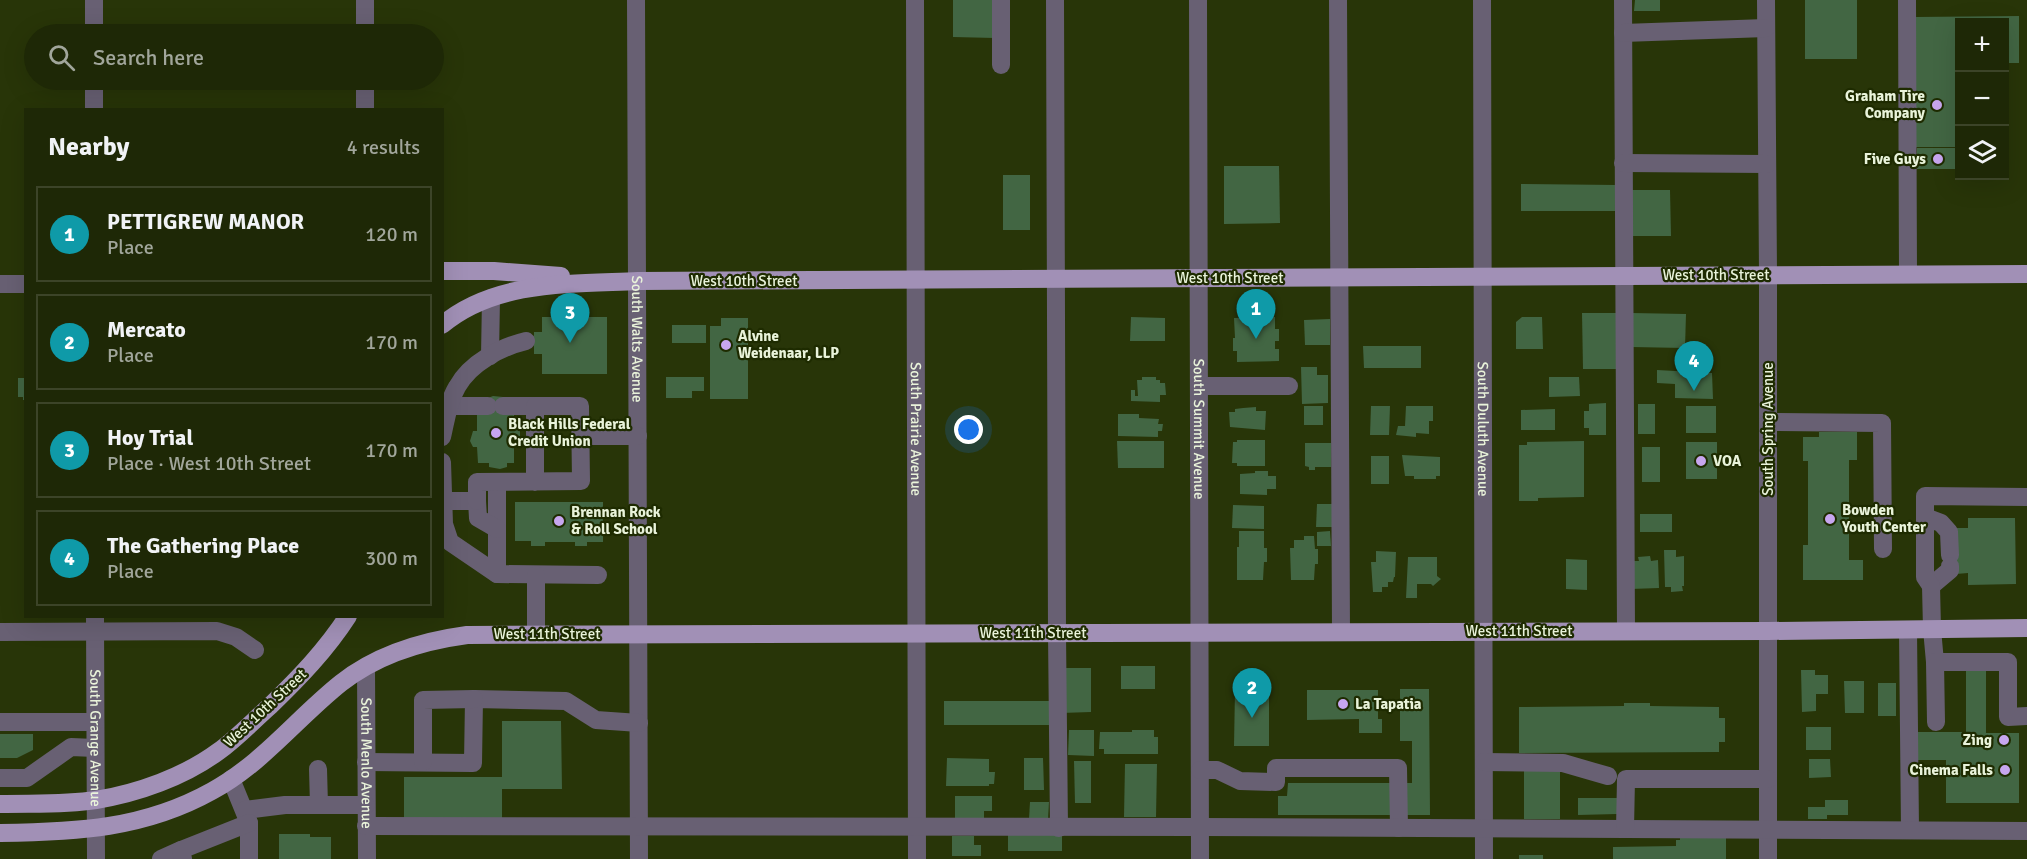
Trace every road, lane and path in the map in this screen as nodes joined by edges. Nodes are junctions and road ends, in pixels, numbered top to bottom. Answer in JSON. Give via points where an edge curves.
{"nodes":[{"id":1,"x":94,"y":0,"type":"edge"},
{"id":2,"x":364,"y":0,"type":"edge"},
{"id":3,"x":636,"y":0,"type":"edge"},
{"id":4,"x":915,"y":0,"type":"edge"},
{"id":5,"x":1001,"y":0,"type":"edge"},
{"id":6,"x":1055,"y":0,"type":"edge"},
{"id":7,"x":1198,"y":0,"type":"edge"},
{"id":8,"x":1338,"y":0,"type":"edge"},
{"id":9,"x":1482,"y":0,"type":"edge"},
{"id":10,"x":1623,"y":0,"type":"edge"},
{"id":11,"x":1766,"y":0,"type":"edge"},
{"id":12,"x":1906,"y":0,"type":"edge"},
{"id":13,"x":94,"y":24,"type":"edge"},
{"id":14,"x":365,"y":24,"type":"edge"},
{"id":15,"x":1766,"y":28,"type":"junction"},
{"id":16,"x":1623,"y":33,"type":"junction"},
{"id":17,"x":1001,"y":65,"type":"dead end"},
{"id":18,"x":94,"y":90,"type":"edge"},
{"id":19,"x":365,"y":90,"type":"edge"},
{"id":20,"x":94,"y":108,"type":"edge"},
{"id":21,"x":365,"y":108,"type":"edge"},
{"id":22,"x":1623,"y":163,"type":"junction"},
{"id":23,"x":1767,"y":164,"type":"junction"},
{"id":24,"x":444,"y":271,"type":"edge"},
{"id":25,"x":1768,"y":274,"type":"junction"},
{"id":26,"x":1908,"y":274,"type":"junction"},
{"id":27,"x":2027,"y":274,"type":"edge"},
{"id":28,"x":1623,"y":276,"type":"junction"},
{"id":29,"x":1339,"y":277,"type":"junction"},
{"id":30,"x":1484,"y":277,"type":"junction"},
{"id":31,"x":1057,"y":279,"type":"junction"},
{"id":32,"x":1200,"y":279,"type":"junction"},
{"id":33,"x":916,"y":280,"type":"junction"},
{"id":34,"x":638,"y":281,"type":"junction"},
{"id":35,"x":0,"y":284,"type":"edge"},
{"id":36,"x":24,"y":284,"type":"edge"},
{"id":37,"x":491,"y":298,"type":"junction"},
{"id":38,"x":444,"y":325,"type":"edge"},
{"id":39,"x":526,"y":341,"type":"dead end"},
{"id":40,"x":490,"y":356,"type":"junction"},
{"id":41,"x":1200,"y":386,"type":"junction"},
{"id":42,"x":1289,"y":386,"type":"dead end"},
{"id":43,"x":449,"y":406,"type":"junction"},
{"id":44,"x":535,"y":406,"type":"junction"},
{"id":45,"x":1768,"y":422,"type":"junction"},
{"id":46,"x":444,"y":428,"type":"edge"},
{"id":47,"x":580,"y":436,"type":"junction"},
{"id":48,"x":638,"y":436,"type":"junction"},
{"id":49,"x":497,"y":482,"type":"junction"},
{"id":50,"x":535,"y":482,"type":"junction"},
{"id":51,"x":2027,"y":497,"type":"edge"},
{"id":52,"x":444,"y":501,"type":"edge"},
{"id":53,"x":477,"y":501,"type":"junction"},
{"id":54,"x":1925,"y":517,"type":"junction"},
{"id":55,"x":444,"y":524,"type":"edge"},
{"id":56,"x":497,"y":529,"type":"junction"},
{"id":57,"x":1882,"y":549,"type":"dead end"},
{"id":58,"x":497,"y":574,"type":"junction"},
{"id":59,"x":536,"y":575,"type":"junction"},
{"id":60,"x":598,"y":575,"type":"dead end"},
{"id":61,"x":1931,"y":586,"type":"junction"},
{"id":62,"x":347,"y":618,"type":"edge"},
{"id":63,"x":95,"y":624,"type":"edge"},
{"id":64,"x":2027,"y":628,"type":"edge"},
{"id":65,"x":1932,"y":629,"type":"junction"},
{"id":66,"x":1908,"y":630,"type":"junction"},
{"id":67,"x":1484,"y":631,"type":"junction"},
{"id":68,"x":1626,"y":631,"type":"junction"},
{"id":69,"x":1768,"y":631,"type":"junction"},
{"id":70,"x":1200,"y":632,"type":"junction"},
{"id":71,"x":1341,"y":632,"type":"junction"},
{"id":72,"x":0,"y":633,"type":"edge"},
{"id":73,"x":916,"y":633,"type":"junction"},
{"id":74,"x":1057,"y":633,"type":"junction"},
{"id":75,"x":536,"y":634,"type":"junction"},
{"id":76,"x":639,"y":634,"type":"junction"},
{"id":77,"x":255,"y":650,"type":"dead end"},
{"id":78,"x":1935,"y":662,"type":"junction"},
{"id":79,"x":366,"y":667,"type":"junction"},
{"id":80,"x":474,"y":699,"type":"junction"},
{"id":81,"x":2027,"y":716,"type":"edge"},
{"id":82,"x":0,"y":722,"type":"edge"},
{"id":83,"x":95,"y":722,"type":"junction"},
{"id":84,"x":1936,"y":722,"type":"dead end"},
{"id":85,"x":639,"y":723,"type":"junction"},
{"id":86,"x":96,"y":748,"type":"junction"},
{"id":87,"x":366,"y":762,"type":"junction"},
{"id":88,"x":423,"y":762,"type":"junction"},
{"id":89,"x":1484,"y":762,"type":"junction"},
{"id":90,"x":318,"y":769,"type":"dead end"},
{"id":91,"x":1200,"y":770,"type":"junction"},
{"id":92,"x":1608,"y":776,"type":"dead end"},
{"id":93,"x":0,"y":778,"type":"edge"},
{"id":94,"x":231,"y":778,"type":"junction"},
{"id":95,"x":1768,"y":778,"type":"junction"},
{"id":96,"x":96,"y":800,"type":"junction"},
{"id":97,"x":0,"y":804,"type":"edge"},
{"id":98,"x":319,"y":805,"type":"junction"},
{"id":99,"x":366,"y":805,"type":"junction"},
{"id":100,"x":247,"y":816,"type":"junction"},
{"id":101,"x":366,"y":826,"type":"junction"},
{"id":102,"x":639,"y":826,"type":"junction"},
{"id":103,"x":917,"y":827,"type":"junction"},
{"id":104,"x":1200,"y":827,"type":"junction"},
{"id":105,"x":1059,"y":828,"type":"junction"},
{"id":106,"x":1400,"y":828,"type":"junction"},
{"id":107,"x":1484,"y":828,"type":"junction"},
{"id":108,"x":96,"y":829,"type":"junction"},
{"id":109,"x":1625,"y":829,"type":"junction"},
{"id":110,"x":1768,"y":829,"type":"junction"},
{"id":111,"x":1910,"y":830,"type":"junction"},
{"id":112,"x":2027,"y":831,"type":"edge"},
{"id":113,"x":0,"y":833,"type":"edge"},
{"id":114,"x":182,"y":854,"type":"edge"},
{"id":115,"x":96,"y":859,"type":"edge"},
{"id":116,"x":161,"y":859,"type":"edge"},
{"id":117,"x":249,"y":859,"type":"edge"},
{"id":118,"x":367,"y":859,"type":"edge"},
{"id":119,"x":639,"y":859,"type":"edge"},
{"id":120,"x":917,"y":859,"type":"edge"},
{"id":121,"x":1200,"y":859,"type":"edge"},
{"id":122,"x":1484,"y":859,"type":"edge"},
{"id":123,"x":1768,"y":859,"type":"edge"}],
"edges":[{"from":1,"to":13,"type":"street"},
{"from":2,"to":14,"type":"street"},
{"from":3,"to":34,"type":"street","name":"South Walts Avenue"},
{"from":4,"to":33,"type":"street","name":"South Prairie Avenue"},
{"from":5,"to":17,"type":"street"},
{"from":6,"to":31,"type":"street"},
{"from":7,"to":32,"type":"street","name":"South Summit Avenue"},
{"from":8,"to":29,"type":"street"},
{"from":9,"to":30,"type":"street","name":"South Duluth Avenue"},
{"from":10,"to":16,"type":"street"},
{"from":11,"to":15,"type":"street","name":"South Spring Avenue"},
{"from":12,"to":26,"type":"street"},
{"from":15,"to":16,"type":"street"},
{"from":15,"to":23,"type":"street","name":"South Spring Avenue"},
{"from":16,"to":22,"type":"street"},
{"from":18,"to":20,"type":"street"},
{"from":19,"to":21,"type":"street"},
{"from":22,"to":23,"type":"street"},
{"from":22,"to":28,"type":"street"},
{"from":23,"to":25,"type":"street","name":"South Spring Avenue"},
{"from":24,"to":34,"type":"main road"},
{"from":25,"to":26,"type":"main road","name":"West 10th Street"},
{"from":25,"to":28,"type":"main road","name":"West 10th Street"},
{"from":25,"to":45,"type":"street","name":"South Spring Avenue"},
{"from":26,"to":27,"type":"main road","name":"West 10th Street"},
{"from":28,"to":30,"type":"main road","name":"West 10th Street"},
{"from":28,"to":68,"type":"street"},
{"from":29,"to":30,"type":"main road","name":"West 10th Street"},
{"from":29,"to":32,"type":"main road","name":"West 10th Street"},
{"from":29,"to":71,"type":"street"},
{"from":30,"to":67,"type":"street","name":"South Duluth Avenue"},
{"from":31,"to":32,"type":"main road","name":"West 10th Street"},
{"from":31,"to":33,"type":"main road","name":"West 10th Street"},
{"from":31,"to":74,"type":"street"},
{"from":32,"to":41,"type":"street","name":"South Summit Avenue"},
{"from":33,"to":34,"type":"main road","name":"West 10th Street"},
{"from":33,"to":73,"type":"street","name":"South Prairie Avenue"},
{"from":34,"to":37,"type":"main road","name":"West 10th Street","via":[[555,285]]},
{"from":34,"to":48,"type":"street","name":"South Walts Avenue"},
{"from":35,"to":36,"type":"street"},
{"from":37,"to":38,"type":"main road","name":"West 10th Street"},
{"from":37,"to":40,"type":"street"},
{"from":39,"to":40,"type":"street"},
{"from":40,"to":43,"type":"street","via":[[457,386]]},
{"from":41,"to":42,"type":"street"},
{"from":41,"to":70,"type":"street","name":"South Summit Avenue"},
{"from":43,"to":44,"type":"street"},
{"from":43,"to":46,"type":"street"},
{"from":44,"to":47,"type":"street","via":[[580,406]]},
{"from":44,"to":50,"type":"street"},
{"from":45,"to":57,"type":"street","via":[[1882,423]]},
{"from":45,"to":69,"type":"street","name":"South Spring Avenue"},
{"from":47,"to":48,"type":"street"},
{"from":47,"to":50,"type":"street","via":[[581,482]]},
{"from":48,"to":76,"type":"street","name":"South Walts Avenue"},
{"from":49,"to":50,"type":"street"},
{"from":49,"to":53,"type":"street","via":[[477,482]]},
{"from":49,"to":56,"type":"street"},
{"from":51,"to":54,"type":"street","via":[[1925,496]]},
{"from":52,"to":53,"type":"street"},
{"from":53,"to":56,"type":"street","via":[[477,518]]},
{"from":54,"to":61,"type":"street","via":[[1925,577]]},
{"from":54,"to":61,"type":"street","via":[[1941,523],[1949,532],[1950,570]]},
{"from":55,"to":58,"type":"street","via":[[450,542]]},
{"from":56,"to":58,"type":"street"},
{"from":58,"to":59,"type":"street"},
{"from":59,"to":60,"type":"street"},
{"from":59,"to":75,"type":"street"},
{"from":61,"to":65,"type":"street"},
{"from":62,"to":96,"type":"main road","name":"West 10th Street","via":[[306,669],[217,752],[169,778]]},
{"from":63,"to":72,"type":"street"},
{"from":63,"to":77,"type":"street","via":[[217,631],[236,637]]},
{"from":63,"to":83,"type":"street","name":"South Grange Avenue"},
{"from":64,"to":65,"type":"main road","name":"West 11th Street"},
{"from":65,"to":66,"type":"main road","name":"West 11th Street"},
{"from":65,"to":78,"type":"street"},
{"from":66,"to":69,"type":"main road","name":"West 11th Street"},
{"from":66,"to":111,"type":"street"},
{"from":67,"to":68,"type":"main road","name":"West 11th Street"},
{"from":67,"to":71,"type":"main road","name":"West 11th Street"},
{"from":67,"to":89,"type":"street","name":"South Duluth Avenue"},
{"from":68,"to":69,"type":"main road","name":"West 11th Street"},
{"from":69,"to":95,"type":"street","name":"South Spring Avenue"},
{"from":70,"to":71,"type":"main road","name":"West 11th Street"},
{"from":70,"to":74,"type":"main road","name":"West 11th Street"},
{"from":70,"to":91,"type":"street","name":"South Summit Avenue"},
{"from":73,"to":74,"type":"main road","name":"West 11th Street"},
{"from":73,"to":76,"type":"main road","name":"West 11th Street"},
{"from":73,"to":103,"type":"street","name":"South Prairie Avenue"},
{"from":74,"to":105,"type":"street"},
{"from":75,"to":76,"type":"main road","name":"West 11th Street"},
{"from":75,"to":79,"type":"main road","name":"West 11th Street","via":[[437,639]]},
{"from":76,"to":85,"type":"street","name":"South Walts Avenue"},
{"from":78,"to":81,"type":"street","via":[[2008,662],[2008,717]]},
{"from":78,"to":84,"type":"street"},
{"from":79,"to":87,"type":"street","name":"South Menlo Avenue"},
{"from":79,"to":94,"type":"main road","name":"West 11th Street","via":[[343,682]]},
{"from":80,"to":85,"type":"street","via":[[566,701],[596,720]]},
{"from":80,"to":88,"type":"street","via":[[423,700]]},
{"from":80,"to":88,"type":"street","via":[[473,763]]},
{"from":82,"to":83,"type":"street"},
{"from":83,"to":86,"type":"street","name":"South Grange Avenue"},
{"from":85,"to":102,"type":"street","name":"South Walts Avenue"},
{"from":86,"to":93,"type":"street","via":[[70,747],[27,778]]},
{"from":86,"to":96,"type":"street","name":"South Grange Avenue"},
{"from":87,"to":88,"type":"street"},
{"from":87,"to":99,"type":"street","name":"South Menlo Avenue"},
{"from":89,"to":92,"type":"street","via":[[1563,763]]},
{"from":89,"to":107,"type":"street","name":"South Duluth Avenue"},
{"from":90,"to":98,"type":"street"},
{"from":91,"to":104,"type":"street","name":"South Summit Avenue"},
{"from":91,"to":106,"type":"street","via":[[1217,770],[1240,781],[1276,782],[1276,768],[1398,768]]},
{"from":94,"to":100,"type":"street"},
{"from":94,"to":108,"type":"main road","name":"West 11th Street","via":[[163,813]]},
{"from":95,"to":109,"type":"street","via":[[1626,778]]},
{"from":95,"to":110,"type":"street","name":"South Spring Avenue"},
{"from":96,"to":97,"type":"main road","name":"West 10th Street"},
{"from":96,"to":108,"type":"street","name":"South Grange Avenue"},
{"from":98,"to":99,"type":"street"},
{"from":98,"to":100,"type":"street","via":[[285,805]]},
{"from":99,"to":101,"type":"street","name":"South Menlo Avenue"},
{"from":100,"to":114,"type":"street"},
{"from":100,"to":117,"type":"street"},
{"from":101,"to":102,"type":"street"},
{"from":101,"to":118,"type":"street","name":"South Menlo Avenue"},
{"from":102,"to":103,"type":"street"},
{"from":102,"to":119,"type":"street","name":"South Walts Avenue"},
{"from":103,"to":105,"type":"street"},
{"from":103,"to":120,"type":"street","name":"South Prairie Avenue"},
{"from":104,"to":105,"type":"street"},
{"from":104,"to":106,"type":"street"},
{"from":104,"to":121,"type":"street","name":"South Summit Avenue"},
{"from":106,"to":107,"type":"street"},
{"from":107,"to":109,"type":"street"},
{"from":107,"to":122,"type":"street","name":"South Duluth Avenue"},
{"from":108,"to":113,"type":"main road","name":"West 11th Street"},
{"from":108,"to":115,"type":"street","name":"South Grange Avenue"},
{"from":109,"to":110,"type":"street"},
{"from":110,"to":111,"type":"street"},
{"from":110,"to":123,"type":"street","name":"South Spring Avenue"},
{"from":111,"to":112,"type":"street"},
{"from":114,"to":116,"type":"street"}]}
